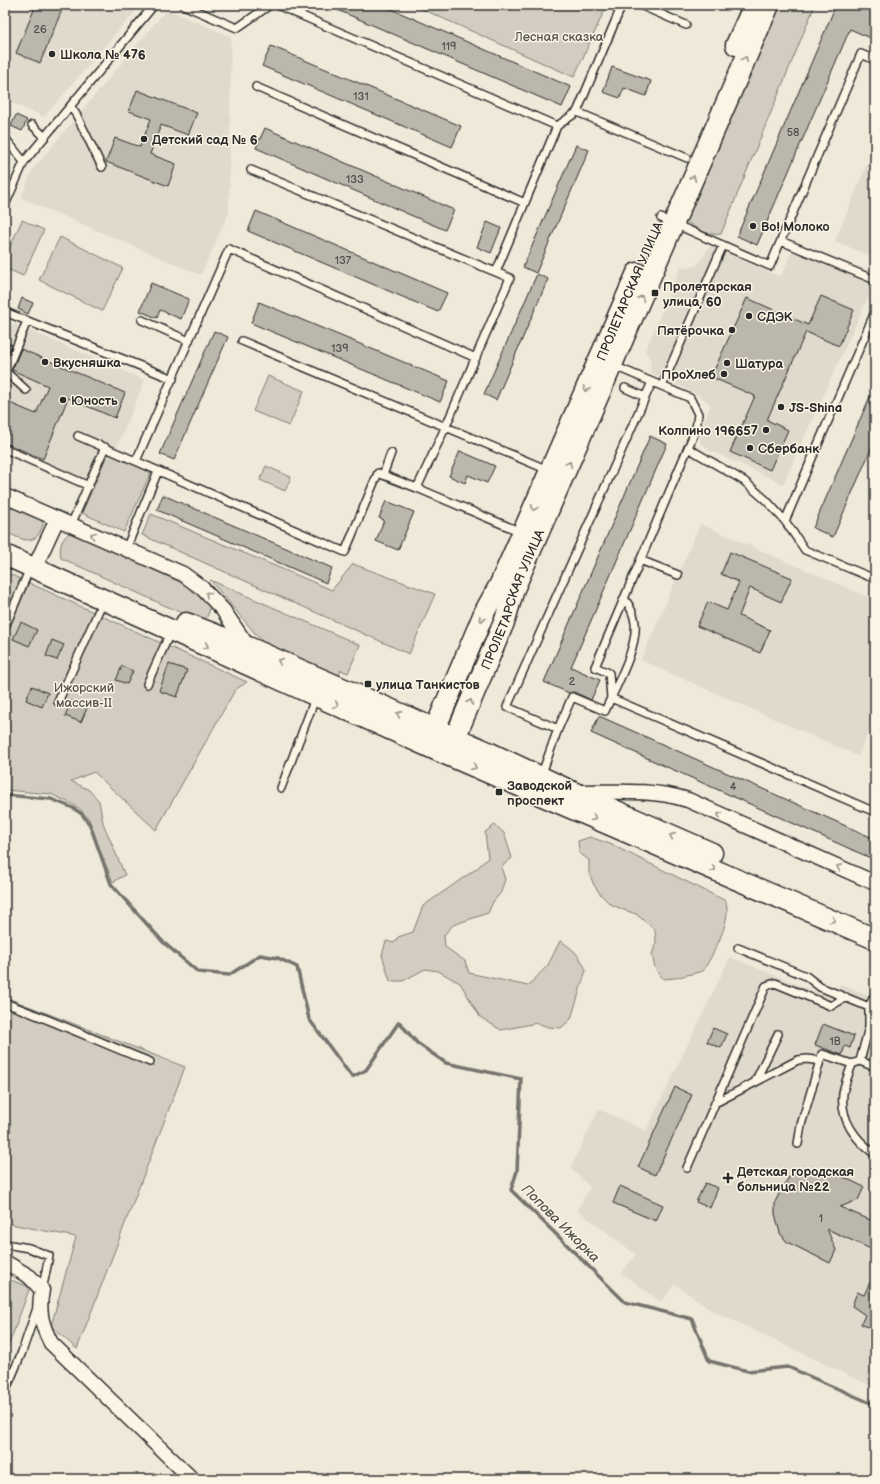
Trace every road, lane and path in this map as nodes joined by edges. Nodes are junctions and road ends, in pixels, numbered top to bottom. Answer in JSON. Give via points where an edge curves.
{"nodes":[{"id":1,"x":154,"y":5,"type":"edge"},
{"id":2,"x":183,"y":5,"type":"edge"},
{"id":3,"x":270,"y":5,"type":"edge"},
{"id":4,"x":277,"y":5,"type":"edge"},
{"id":5,"x":622,"y":5,"type":"edge"},
{"id":6,"x":640,"y":5,"type":"edge"},
{"id":7,"x":754,"y":5,"type":"edge"},
{"id":8,"x":769,"y":5,"type":"edge"},
{"id":9,"x":686,"y":25,"type":"dead end"},
{"id":10,"x":875,"y":60,"type":"edge"},
{"id":11,"x":256,"y":87,"type":"dead end"},
{"id":12,"x":70,"y":107,"type":"junction"},
{"id":13,"x":577,"y":112,"type":"junction"},
{"id":14,"x":32,"y":125,"type":"dead end"},
{"id":15,"x":558,"y":126,"type":"junction"},
{"id":16,"x":45,"y":137,"type":"junction"},
{"id":17,"x":5,"y":138,"type":"edge"},
{"id":18,"x":687,"y":158,"type":"junction"},
{"id":19,"x":24,"y":162,"type":"junction"},
{"id":20,"x":102,"y":167,"type":"dead end"},
{"id":21,"x":251,"y":170,"type":"dead end"},
{"id":22,"x":526,"y":203,"type":"junction"},
{"id":23,"x":5,"y":205,"type":"edge"},
{"id":24,"x":667,"y":221,"type":"junction"},
{"id":25,"x":781,"y":241,"type":"junction"},
{"id":26,"x":723,"y":245,"type":"junction"},
{"id":27,"x":496,"y":272,"type":"junction"},
{"id":28,"x":875,"y":280,"type":"edge"},
{"id":29,"x":5,"y":312,"type":"edge"},
{"id":30,"x":875,"y":312,"type":"edge"},
{"id":31,"x":142,"y":320,"type":"dead end"},
{"id":32,"x":27,"y":321,"type":"junction"},
{"id":33,"x":189,"y":341,"type":"junction"},
{"id":34,"x":242,"y":341,"type":"dead end"},
{"id":35,"x":476,"y":358,"type":"junction"},
{"id":36,"x":606,"y":363,"type":"junction"},
{"id":37,"x":173,"y":379,"type":"junction"},
{"id":38,"x":652,"y":382,"type":"junction"},
{"id":39,"x":662,"y":386,"type":"junction"},
{"id":40,"x":625,"y":388,"type":"dead end"},
{"id":41,"x":26,"y":390,"type":"dead end"},
{"id":42,"x":646,"y":396,"type":"junction"},
{"id":43,"x":446,"y":426,"type":"junction"},
{"id":44,"x":78,"y":436,"type":"dead end"},
{"id":45,"x":105,"y":447,"type":"junction"},
{"id":46,"x":688,"y":448,"type":"junction"},
{"id":47,"x":5,"y":449,"type":"edge"},
{"id":48,"x":391,"y":453,"type":"dead end"},
{"id":49,"x":136,"y":461,"type":"junction"},
{"id":50,"x":158,"y":471,"type":"junction"},
{"id":51,"x":550,"y":471,"type":"junction"},
{"id":52,"x":383,"y":474,"type":"junction"},
{"id":53,"x":89,"y":486,"type":"junction"},
{"id":54,"x":418,"y":488,"type":"junction"},
{"id":55,"x":5,"y":496,"type":"edge"},
{"id":56,"x":57,"y":519,"type":"junction"},
{"id":57,"x":785,"y":521,"type":"junction"},
{"id":58,"x":72,"y":526,"type":"junction"},
{"id":59,"x":523,"y":533,"type":"junction"},
{"id":60,"x":5,"y":543,"type":"edge"},
{"id":61,"x":126,"y":549,"type":"junction"},
{"id":62,"x":5,"y":555,"type":"edge"},
{"id":63,"x":640,"y":560,"type":"junction"},
{"id":64,"x":35,"y":565,"type":"junction"},
{"id":65,"x":678,"y":575,"type":"dead end"},
{"id":66,"x":875,"y":579,"type":"edge"},
{"id":67,"x":624,"y":598,"type":"junction"},
{"id":68,"x":104,"y":600,"type":"junction"},
{"id":69,"x":5,"y":627,"type":"edge"},
{"id":70,"x":172,"y":630,"type":"junction"},
{"id":71,"x":248,"y":647,"type":"junction"},
{"id":72,"x":147,"y":684,"type":"dead end"},
{"id":73,"x":316,"y":696,"type":"junction"},
{"id":74,"x":611,"y":698,"type":"junction"},
{"id":75,"x":58,"y":702,"type":"dead end"},
{"id":76,"x":435,"y":729,"type":"junction"},
{"id":77,"x":558,"y":729,"type":"junction"},
{"id":78,"x":455,"y":738,"type":"junction"},
{"id":79,"x":438,"y":751,"type":"junction"},
{"id":80,"x":541,"y":776,"type":"junction"},
{"id":81,"x":281,"y":788,"type":"dead end"},
{"id":82,"x":573,"y":792,"type":"junction"},
{"id":83,"x":875,"y":812,"type":"edge"},
{"id":84,"x":875,"y":883,"type":"edge"},
{"id":85,"x":875,"y":923,"type":"edge"},
{"id":86,"x":875,"y":939,"type":"edge"},
{"id":87,"x":738,"y":948,"type":"dead end"},
{"id":88,"x":875,"y":994,"type":"edge"},
{"id":89,"x":846,"y":997,"type":"junction"},
{"id":90,"x":5,"y":1004,"type":"edge"},
{"id":91,"x":871,"y":1012,"type":"edge"},
{"id":92,"x":778,"y":1034,"type":"dead end"},
{"id":93,"x":820,"y":1061,"type":"junction"},
{"id":94,"x":860,"y":1061,"type":"junction"},
{"id":95,"x":150,"y":1062,"type":"dead end"},
{"id":96,"x":852,"y":1064,"type":"junction"},
{"id":97,"x":875,"y":1067,"type":"edge"},
{"id":98,"x":755,"y":1082,"type":"junction"},
{"id":99,"x":716,"y":1103,"type":"junction"},
{"id":100,"x":798,"y":1144,"type":"dead end"},
{"id":101,"x":875,"y":1154,"type":"edge"},
{"id":102,"x":687,"y":1168,"type":"dead end"},
{"id":103,"x":5,"y":1244,"type":"edge"},
{"id":104,"x":5,"y":1262,"type":"edge"},
{"id":105,"x":42,"y":1290,"type":"junction"},
{"id":106,"x":5,"y":1392,"type":"edge"},
{"id":107,"x":192,"y":1479,"type":"edge"}],
"edges":[{"from":1,"to":12,"type":"lane"},
{"from":2,"to":3,"type":"lane","via":[[237,28]]},
{"from":4,"to":15,"type":"lane"},
{"from":5,"to":13,"type":"lane"},
{"from":6,"to":9,"type":"lane"},
{"from":7,"to":18,"type":"main road","name":"ПРОЛЕТАРСКАЯ УЛИЦА"},
{"from":24,"to":8,"type":"main road","name":"ПРОЛЕТАРСКАЯ УЛИЦА","one_way":true},
{"from":10,"to":25,"type":"lane","via":[[861,54]]},
{"from":11,"to":22,"type":"lane"},
{"from":12,"to":16,"type":"lane"},
{"from":12,"to":20,"type":"lane"},
{"from":13,"to":15,"type":"lane"},
{"from":13,"to":18,"type":"lane"},
{"from":14,"to":16,"type":"lane"},
{"from":15,"to":22,"type":"lane"},
{"from":16,"to":19,"type":"lane"},
{"from":17,"to":19,"type":"lane"},
{"from":18,"to":24,"type":"main road","name":"ПРОЛЕТАРСКАЯ УЛИЦА"},
{"from":19,"to":23,"type":"lane"},
{"from":21,"to":27,"type":"lane"},
{"from":22,"to":27,"type":"lane"},
{"from":24,"to":26,"type":"lane"},
{"from":24,"to":36,"type":"main road","name":"ПРОЛЕТАРСКАЯ УЛИЦА"},
{"from":25,"to":26,"type":"lane","via":[[770,266]]},
{"from":25,"to":28,"type":"lane"},
{"from":26,"to":39,"type":"lane"},
{"from":27,"to":35,"type":"lane","via":[[510,278]]},
{"from":29,"to":32,"type":"lane"},
{"from":30,"to":57,"type":"lane"},
{"from":31,"to":33,"type":"lane"},
{"from":32,"to":37,"type":"lane"},
{"from":32,"to":41,"type":"lane","via":[[6,372]]},
{"from":33,"to":35,"type":"lane","via":[[230,249]]},
{"from":33,"to":37,"type":"lane"},
{"from":34,"to":43,"type":"lane"},
{"from":35,"to":43,"type":"lane"},
{"from":36,"to":38,"type":"lane"},
{"from":36,"to":51,"type":"main road","name":"ПРОЛЕТАРСКАЯ УЛИЦА","one_way":true},
{"from":78,"to":36,"type":"main road","name":"ПРОЛЕТАРСКАЯ УЛИЦА","one_way":true,"via":[[505,620],[514,589]]},
{"from":37,"to":49,"type":"lane"},
{"from":38,"to":39,"type":"lane"},
{"from":38,"to":42,"type":"lane"},
{"from":39,"to":46,"type":"lane","via":[[690,398],[698,414],[696,429]]},
{"from":40,"to":42,"type":"lane"},
{"from":42,"to":77,"type":"lane","via":[[507,707]]},
{"from":43,"to":51,"type":"lane"},
{"from":43,"to":54,"type":"lane"},
{"from":44,"to":45,"type":"lane"},
{"from":45,"to":49,"type":"lane"},
{"from":45,"to":53,"type":"lane"},
{"from":46,"to":57,"type":"lane","via":[[744,481]]},
{"from":46,"to":63,"type":"lane"},
{"from":47,"to":53,"type":"lane"},
{"from":48,"to":52,"type":"lane"},
{"from":49,"to":50,"type":"lane"},
{"from":50,"to":52,"type":"lane","via":[[345,552],[378,473]]},
{"from":50,"to":61,"type":"lane"},
{"from":51,"to":59,"type":"main road","name":"ПРОЛЕТАРСКАЯ УЛИЦА","one_way":true},
{"from":52,"to":54,"type":"lane"},
{"from":53,"to":58,"type":"lane"},
{"from":54,"to":59,"type":"lane"},
{"from":55,"to":56,"type":"street"},
{"from":56,"to":58,"type":"street"},
{"from":56,"to":64,"type":"street"},
{"from":57,"to":66,"type":"lane","via":[[806,550]]},
{"from":61,"to":58,"type":"street","one_way":true},
{"from":59,"to":76,"type":"main road","name":"ПРОЛЕТАРСКАЯ УЛИЦА","one_way":true,"via":[[485,611]]},
{"from":60,"to":64,"type":"main road"},
{"from":71,"to":61,"type":"street","one_way":true,"via":[[223,610],[202,588],[183,574]]},
{"from":62,"to":64,"type":"main road"},
{"from":63,"to":65,"type":"lane"},
{"from":63,"to":67,"type":"lane"},
{"from":64,"to":68,"type":"main road"},
{"from":64,"to":69,"type":"lane"},
{"from":64,"to":71,"type":"main road"},
{"from":67,"to":74,"type":"lane","via":[[632,610],[635,639]]},
{"from":67,"to":74,"type":"lane","via":[[595,667],[609,673]]},
{"from":68,"to":70,"type":"main road"},
{"from":68,"to":75,"type":"lane"},
{"from":70,"to":72,"type":"lane"},
{"from":70,"to":73,"type":"main road","one_way":true},
{"from":76,"to":71,"type":"main road","one_way":true},
{"from":73,"to":79,"type":"main road","one_way":true},
{"from":73,"to":81,"type":"lane"},
{"from":74,"to":77,"type":"lane","via":[[605,712],[572,697]]},
{"from":74,"to":83,"type":"lane"},
{"from":76,"to":78,"type":"main road"},
{"from":76,"to":79,"type":"main road"},
{"from":77,"to":80,"type":"lane"},
{"from":78,"to":79,"type":"main road","name":"ПРОЛЕТАРСКАЯ УЛИЦА"},
{"from":78,"to":80,"type":"main road"},
{"from":79,"to":86,"type":"main road","one_way":true},
{"from":80,"to":82,"type":"main road"},
{"from":84,"to":82,"type":"street","one_way":true,"via":[[688,800],[653,792]]},
{"from":85,"to":82,"type":"main road","one_way":true},
{"from":87,"to":89,"type":"lane","via":[[806,976],[820,987]]},
{"from":88,"to":91,"type":"lane"},
{"from":89,"to":91,"type":"lane"},
{"from":89,"to":99,"type":"lane","via":[[831,1006],[775,983],[766,986]]},
{"from":90,"to":95,"type":"lane"},
{"from":91,"to":94,"type":"lane"},
{"from":92,"to":98,"type":"lane"},
{"from":93,"to":96,"type":"lane","via":[[822,1054]]},
{"from":93,"to":98,"type":"lane","via":[[798,1060]]},
{"from":93,"to":100,"type":"lane"},
{"from":94,"to":96,"type":"lane"},
{"from":94,"to":97,"type":"lane"},
{"from":96,"to":101,"type":"lane","via":[[843,1094],[843,1110],[855,1136]]},
{"from":98,"to":99,"type":"lane"},
{"from":99,"to":102,"type":"lane"},
{"from":103,"to":105,"type":"lane","via":[[29,1248],[49,1256]]},
{"from":104,"to":105,"type":"street","via":[[30,1277]]},
{"from":105,"to":106,"type":"lane"},
{"from":105,"to":107,"type":"street","via":[[40,1305],[43,1326],[51,1343]]}]}
